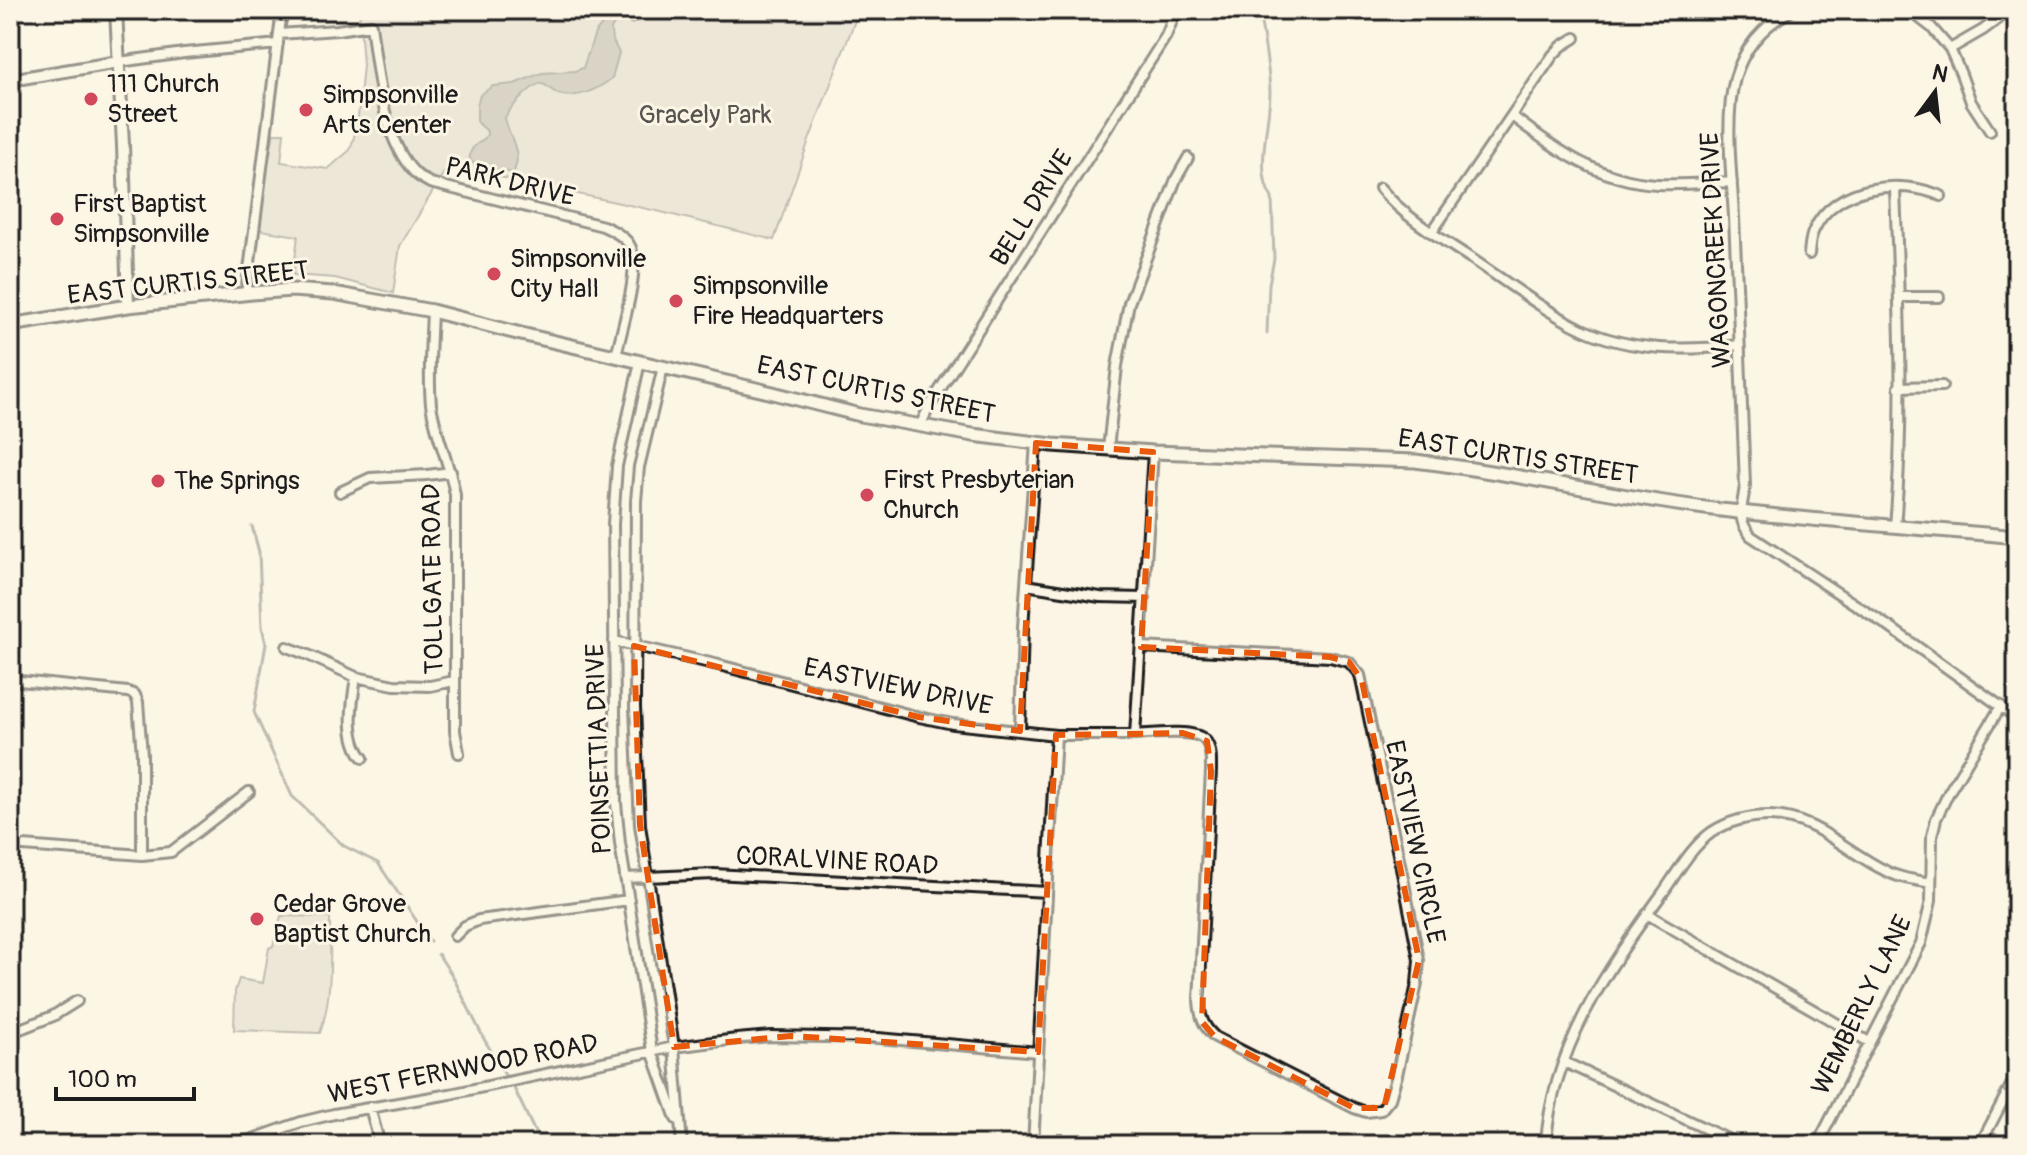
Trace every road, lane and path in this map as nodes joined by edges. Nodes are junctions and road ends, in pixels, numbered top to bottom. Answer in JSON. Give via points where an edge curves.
{"nodes":[{"id":1,"x":116,"y":10,"type":"edge"},
{"id":2,"x":282,"y":10,"type":"edge"},
{"id":3,"x":1766,"y":10,"type":"edge"},
{"id":4,"x":1792,"y":10,"type":"edge"},
{"id":5,"x":1909,"y":10,"type":"edge"},
{"id":6,"x":2010,"y":10,"type":"edge"},
{"id":7,"x":1176,"y":11,"type":"edge"},
{"id":8,"x":1774,"y":20,"type":"junction"},
{"id":9,"x":279,"y":34,"type":"junction"},
{"id":10,"x":1575,"y":38,"type":"dead end"},
{"id":11,"x":278,"y":44,"type":"junction"},
{"id":12,"x":1950,"y":49,"type":"junction"},
{"id":13,"x":119,"y":62,"type":"junction"},
{"id":14,"x":10,"y":80,"type":"edge"},
{"id":15,"x":1512,"y":116,"type":"junction"},
{"id":16,"x":1990,"y":131,"type":"dead end"},
{"id":17,"x":1188,"y":158,"type":"dead end"},
{"id":18,"x":1732,"y":182,"type":"junction"},
{"id":19,"x":1380,"y":188,"type":"dead end"},
{"id":20,"x":1895,"y":188,"type":"junction"},
{"id":21,"x":1941,"y":196,"type":"dead end"},
{"id":22,"x":1432,"y":232,"type":"junction"},
{"id":23,"x":1809,"y":254,"type":"dead end"},
{"id":24,"x":246,"y":294,"type":"junction"},
{"id":25,"x":1899,"y":297,"type":"junction"},
{"id":26,"x":1939,"y":297,"type":"dead end"},
{"id":27,"x":128,"y":306,"type":"junction"},
{"id":28,"x":432,"y":311,"type":"junction"},
{"id":29,"x":10,"y":325,"type":"edge"},
{"id":30,"x":1739,"y":345,"type":"junction"},
{"id":31,"x":616,"y":356,"type":"junction"},
{"id":32,"x":640,"y":362,"type":"junction"},
{"id":33,"x":663,"y":367,"type":"junction"},
{"id":34,"x":1942,"y":386,"type":"dead end"},
{"id":35,"x":1899,"y":387,"type":"junction"},
{"id":36,"x":920,"y":426,"type":"junction"},
{"id":37,"x":1036,"y":443,"type":"junction"},
{"id":38,"x":1108,"y":449,"type":"junction"},
{"id":39,"x":1153,"y":452,"type":"junction"},
{"id":40,"x":451,"y":472,"type":"junction"},
{"id":41,"x":340,"y":492,"type":"dead end"},
{"id":42,"x":1741,"y":511,"type":"junction"},
{"id":43,"x":1895,"y":526,"type":"junction"},
{"id":44,"x":2017,"y":537,"type":"edge"},
{"id":45,"x":1026,"y":585,"type":"junction"},
{"id":46,"x":1145,"y":598,"type":"junction"},
{"id":47,"x":614,"y":641,"type":"junction"},
{"id":48,"x":634,"y":646,"type":"junction"},
{"id":49,"x":287,"y":647,"type":"dead end"},
{"id":50,"x":1141,"y":647,"type":"junction"},
{"id":51,"x":356,"y":677,"type":"junction"},
{"id":52,"x":10,"y":680,"type":"edge"},
{"id":53,"x":454,"y":681,"type":"junction"},
{"id":54,"x":2001,"y":706,"type":"junction"},
{"id":55,"x":2017,"y":718,"type":"edge"},
{"id":56,"x":1020,"y":731,"type":"junction"},
{"id":57,"x":1056,"y":735,"type":"junction"},
{"id":58,"x":1135,"y":735,"type":"junction"},
{"id":59,"x":459,"y":753,"type":"dead end"},
{"id":60,"x":363,"y":758,"type":"dead end"},
{"id":61,"x":249,"y":792,"type":"dead end"},
{"id":62,"x":10,"y":845,"type":"edge"},
{"id":63,"x":142,"y":855,"type":"junction"},
{"id":64,"x":647,"y":876,"type":"junction"},
{"id":65,"x":625,"y":878,"type":"junction"},
{"id":66,"x":1931,"y":883,"type":"junction"},
{"id":67,"x":1047,"y":892,"type":"junction"},
{"id":68,"x":629,"y":900,"type":"junction"},
{"id":69,"x":1647,"y":914,"type":"junction"},
{"id":70,"x":455,"y":936,"type":"dead end"},
{"id":71,"x":77,"y":1001,"type":"dead end"},
{"id":72,"x":10,"y":1033,"type":"edge"},
{"id":73,"x":1869,"y":1042,"type":"junction"},
{"id":74,"x":674,"y":1047,"type":"junction"},
{"id":75,"x":652,"y":1051,"type":"junction"},
{"id":76,"x":1038,"y":1052,"type":"junction"},
{"id":77,"x":1564,"y":1062,"type":"junction"},
{"id":78,"x":2017,"y":1074,"type":"edge"},
{"id":79,"x":370,"y":1107,"type":"junction"},
{"id":80,"x":680,"y":1130,"type":"junction"},
{"id":81,"x":236,"y":1145,"type":"edge"},
{"id":82,"x":380,"y":1145,"type":"edge"},
{"id":83,"x":682,"y":1145,"type":"edge"},
{"id":84,"x":1033,"y":1145,"type":"edge"},
{"id":85,"x":1546,"y":1145,"type":"edge"},
{"id":86,"x":1740,"y":1145,"type":"edge"},
{"id":87,"x":1817,"y":1145,"type":"edge"},
{"id":88,"x":1980,"y":1145,"type":"edge"}],
"edges":[{"from":1,"to":13,"type":"street"},
{"from":2,"to":9,"type":"street"},
{"from":3,"to":8,"type":"street"},
{"from":4,"to":8,"type":"street","name":"WAGONCREEK DRIVE"},
{"from":5,"to":12,"type":"street"},
{"from":6,"to":12,"type":"street"},
{"from":7,"to":36,"type":"street","name":"BELL DRIVE","via":[[1166,36]]},
{"from":8,"to":18,"type":"street","name":"WAGONCREEK DRIVE","via":[[1749,47],[1734,81]]},
{"from":9,"to":11,"type":"street"},
{"from":9,"to":31,"type":"street","name":"PARK DRIVE","via":[[371,25],[393,137],[416,174],[430,183],[603,226],[630,244],[632,290]]},
{"from":10,"to":15,"type":"street","via":[[1558,49]]},
{"from":11,"to":13,"type":"street"},
{"from":11,"to":24,"type":"street"},
{"from":12,"to":16,"type":"street","via":[[1971,102]]},
{"from":13,"to":14,"type":"street"},
{"from":13,"to":27,"type":"street"},
{"from":15,"to":18,"type":"street","via":[[1570,158],[1617,177],[1654,184]]},
{"from":15,"to":22,"type":"street"},
{"from":17,"to":38,"type":"street","via":[[1129,303]]},
{"from":18,"to":30,"type":"street","name":"WAGONCREEK DRIVE"},
{"from":19,"to":22,"type":"street"},
{"from":20,"to":21,"type":"street"},
{"from":20,"to":23,"type":"street","via":[[1857,191],[1838,202],[1815,227]]},
{"from":20,"to":25,"type":"street"},
{"from":22,"to":30,"type":"street","via":[[1551,311],[1596,334],[1655,348]]},
{"from":24,"to":27,"type":"main road","name":"EAST CURTIS STREET"},
{"from":24,"to":28,"type":"main road","name":"EAST CURTIS STREET","via":[[327,292]]},
{"from":25,"to":26,"type":"street"},
{"from":25,"to":35,"type":"street"},
{"from":27,"to":29,"type":"main road","name":"EAST CURTIS STREET"},
{"from":28,"to":31,"type":"main road","name":"EAST CURTIS STREET"},
{"from":28,"to":40,"type":"street","name":"TOLLGATE ROAD","via":[[431,404]]},
{"from":30,"to":42,"type":"street","name":"WAGONCREEK DRIVE","via":[[1745,485]]},
{"from":31,"to":32,"type":"main road","name":"EAST CURTIS STREET"},
{"from":32,"to":33,"type":"main road","name":"EAST CURTIS STREET"},
{"from":32,"to":47,"type":"street","name":"POINSETTIA DRIVE","via":[[617,466]]},
{"from":33,"to":36,"type":"main road","name":"EAST CURTIS STREET"},
{"from":33,"to":48,"type":"street","name":"POINSETTIA DRIVE","via":[[639,467]]},
{"from":34,"to":35,"type":"street"},
{"from":35,"to":43,"type":"street"},
{"from":36,"to":37,"type":"main road","name":"EAST CURTIS STREET"},
{"from":37,"to":38,"type":"main road","name":"EAST CURTIS STREET"},
{"from":37,"to":45,"type":"street"},
{"from":38,"to":39,"type":"main road","name":"EAST CURTIS STREET"},
{"from":39,"to":42,"type":"main road","name":"EAST CURTIS STREET","via":[[1415,461]]},
{"from":39,"to":46,"type":"street"},
{"from":40,"to":41,"type":"street","via":[[370,478]]},
{"from":40,"to":53,"type":"street","name":"TOLLGATE ROAD"},
{"from":42,"to":43,"type":"main road","name":"EAST CURTIS STREET"},
{"from":42,"to":54,"type":"street","via":[[1751,536]]},
{"from":43,"to":44,"type":"main road","name":"EAST CURTIS STREET"},
{"from":45,"to":46,"type":"street"},
{"from":45,"to":56,"type":"street"},
{"from":46,"to":50,"type":"street"},
{"from":47,"to":48,"type":"street","name":"EASTVIEW DRIVE"},
{"from":47,"to":65,"type":"street","name":"POINSETTIA DRIVE","via":[[616,803]]},
{"from":48,"to":56,"type":"street","name":"EASTVIEW DRIVE","via":[[919,717]]},
{"from":48,"to":64,"type":"street","name":"POINSETTIA DRIVE","via":[[637,778]]},
{"from":49,"to":51,"type":"street"},
{"from":50,"to":58,"type":"street"},
{"from":50,"to":58,"type":"street","name":"EASTVIEW CIRCLE","via":[[1330,657],[1349,662],[1360,675],[1419,960],[1397,1075],[1381,1110],[1354,1108],[1215,1037],[1205,1027],[1199,1000],[1210,750],[1197,735]]},
{"from":51,"to":53,"type":"street","via":[[394,685]]},
{"from":51,"to":60,"type":"street","via":[[353,738]]},
{"from":52,"to":63,"type":"street","via":[[135,695],[142,755]]},
{"from":53,"to":59,"type":"street","name":"TOLLGATE ROAD"},
{"from":54,"to":55,"type":"street"},
{"from":54,"to":66,"type":"street","name":"WEMBERLY LANE","via":[[1936,819]]},
{"from":56,"to":57,"type":"street","name":"EASTVIEW DRIVE"},
{"from":57,"to":58,"type":"street","name":"EASTVIEW DRIVE"},
{"from":57,"to":67,"type":"street"},
{"from":61,"to":63,"type":"street","via":[[171,852]]},
{"from":62,"to":63,"type":"street"},
{"from":64,"to":65,"type":"street","name":"CORALVINE ROAD"},
{"from":64,"to":67,"type":"street","name":"CORALVINE ROAD","via":[[714,874]]},
{"from":64,"to":74,"type":"street","name":"POINSETTIA DRIVE"},
{"from":65,"to":68,"type":"street","name":"POINSETTIA DRIVE"},
{"from":66,"to":69,"type":"street","via":[[1883,870],[1804,822],[1766,816],[1738,820],[1709,835]]},
{"from":66,"to":73,"type":"street","name":"WEMBERLY LANE","via":[[1921,943]]},
{"from":67,"to":76,"type":"street"},
{"from":68,"to":70,"type":"street","via":[[479,920]]},
{"from":68,"to":75,"type":"street","name":"POINSETTIA DRIVE"},
{"from":69,"to":73,"type":"street"},
{"from":69,"to":77,"type":"street","via":[[1592,999]]},
{"from":71,"to":72,"type":"street"},
{"from":73,"to":87,"type":"street","name":"WEMBERLY LANE"},
{"from":74,"to":75,"type":"street","name":"WEST FERNWOOD ROAD"},
{"from":74,"to":76,"type":"street","name":"WEST FERNWOOD ROAD","via":[[820,1036]]},
{"from":74,"to":80,"type":"street","name":"POINSETTIA DRIVE"},
{"from":75,"to":79,"type":"street","name":"WEST FERNWOOD ROAD"},
{"from":75,"to":80,"type":"street","name":"POINSETTIA DRIVE"},
{"from":76,"to":84,"type":"street"},
{"from":77,"to":85,"type":"street"},
{"from":77,"to":86,"type":"street"},
{"from":78,"to":88,"type":"street"},
{"from":79,"to":81,"type":"street","name":"WEST FERNWOOD ROAD","via":[[301,1122]]},
{"from":79,"to":82,"type":"street"},
{"from":80,"to":83,"type":"street","name":"POINSETTIA DRIVE"}]}
